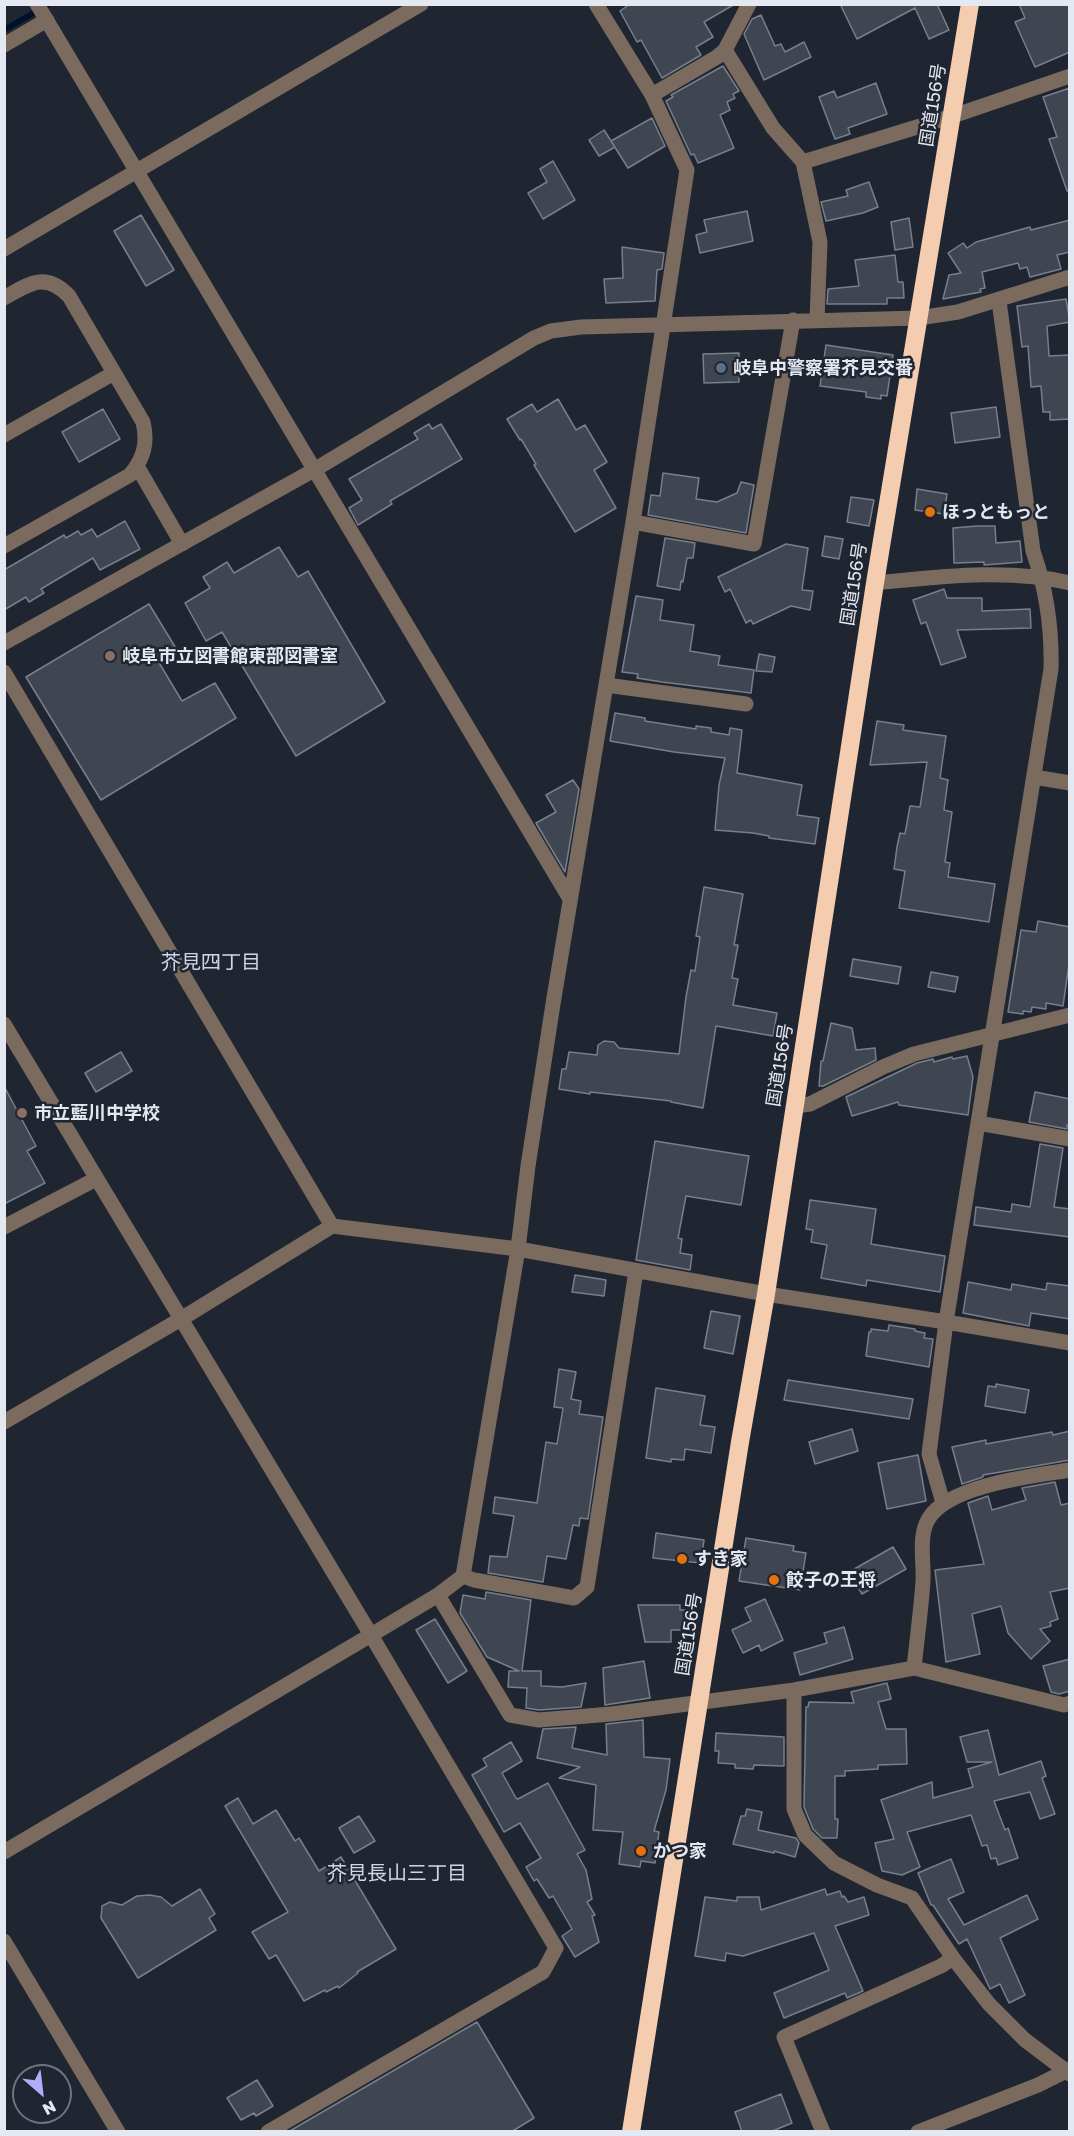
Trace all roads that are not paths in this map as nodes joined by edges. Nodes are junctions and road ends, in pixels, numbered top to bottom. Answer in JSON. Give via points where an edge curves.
{"nodes":[{"id":1,"x":38,"y":4,"type":"edge"},
{"id":2,"x":421,"y":4,"type":"edge"},
{"id":3,"x":596,"y":4,"type":"edge"},
{"id":4,"x":749,"y":4,"type":"edge"},
{"id":5,"x":970,"y":4,"type":"edge"},
{"id":6,"x":47,"y":20,"type":"junction"},
{"id":7,"x":4,"y":45,"type":"edge"},
{"id":8,"x":725,"y":50,"type":"junction"},
{"id":9,"x":1070,"y":76,"type":"edge"},
{"id":10,"x":652,"y":95,"type":"junction"},
{"id":11,"x":953,"y":116,"type":"junction"},
{"id":12,"x":803,"y":162,"type":"junction"},
{"id":13,"x":138,"y":171,"type":"junction"},
{"id":14,"x":4,"y":249,"type":"edge"},
{"id":15,"x":1070,"y":277,"type":"edge"},
{"id":16,"x":4,"y":298,"type":"edge"},
{"id":17,"x":999,"y":301,"type":"junction"},
{"id":18,"x":919,"y":318,"type":"junction"},
{"id":19,"x":793,"y":320,"type":"junction"},
{"id":20,"x":817,"y":320,"type":"junction"},
{"id":21,"x":665,"y":324,"type":"junction"},
{"id":22,"x":114,"y":373,"type":"junction"},
{"id":23,"x":4,"y":435,"type":"edge"},
{"id":24,"x":137,"y":466,"type":"junction"},
{"id":25,"x":314,"y":470,"type":"junction"},
{"id":26,"x":633,"y":522,"type":"junction"},
{"id":27,"x":182,"y":544,"type":"junction"},
{"id":28,"x":4,"y":546,"type":"edge"},
{"id":29,"x":1042,"y":576,"type":"junction"},
{"id":30,"x":875,"y":583,"type":"junction"},
{"id":31,"x":1070,"y":583,"type":"edge"},
{"id":32,"x":4,"y":643,"type":"edge"},
{"id":33,"x":4,"y":672,"type":"edge"},
{"id":34,"x":606,"y":685,"type":"junction"},
{"id":35,"x":746,"y":704,"type":"dead end"},
{"id":36,"x":1034,"y":777,"type":"junction"},
{"id":37,"x":1070,"y":783,"type":"edge"},
{"id":38,"x":570,"y":899,"type":"junction"},
{"id":39,"x":1070,"y":1015,"type":"edge"},
{"id":40,"x":4,"y":1024,"type":"edge"},
{"id":41,"x":993,"y":1034,"type":"junction"},
{"id":42,"x":795,"y":1106,"type":"junction"},
{"id":43,"x":978,"y":1123,"type":"junction"},
{"id":44,"x":1070,"y":1139,"type":"edge"},
{"id":45,"x":96,"y":1179,"type":"junction"},
{"id":46,"x":332,"y":1226,"type":"junction"},
{"id":47,"x":4,"y":1227,"type":"edge"},
{"id":48,"x":518,"y":1249,"type":"junction"},
{"id":49,"x":636,"y":1271,"type":"junction"},
{"id":50,"x":766,"y":1294,"type":"junction"},
{"id":51,"x":181,"y":1319,"type":"junction"},
{"id":52,"x":946,"y":1322,"type":"junction"},
{"id":53,"x":1070,"y":1343,"type":"edge"},
{"id":54,"x":4,"y":1422,"type":"edge"},
{"id":55,"x":1070,"y":1470,"type":"edge"},
{"id":56,"x":943,"y":1503,"type":"junction"},
{"id":57,"x":463,"y":1576,"type":"junction"},
{"id":58,"x":438,"y":1595,"type":"junction"},
{"id":59,"x":371,"y":1635,"type":"junction"},
{"id":60,"x":914,"y":1668,"type":"junction"},
{"id":61,"x":794,"y":1690,"type":"junction"},
{"id":62,"x":700,"y":1701,"type":"junction"},
{"id":63,"x":1070,"y":1703,"type":"edge"},
{"id":64,"x":4,"y":1852,"type":"edge"},
{"id":65,"x":4,"y":1941,"type":"edge"},
{"id":66,"x":953,"y":1958,"type":"junction"},
{"id":67,"x":1068,"y":2071,"type":"edge"},
{"id":68,"x":118,"y":2132,"type":"edge"},
{"id":69,"x":268,"y":2132,"type":"edge"},
{"id":70,"x":631,"y":2132,"type":"edge"},
{"id":71,"x":823,"y":2132,"type":"edge"},
{"id":72,"x":918,"y":2132,"type":"edge"}],
"edges":[{"from":1,"to":6,"type":"street"},
{"from":2,"to":13,"type":"street"},
{"from":3,"to":10,"type":"street"},
{"from":4,"to":8,"type":"street"},
{"from":5,"to":11,"type":"highway","name":"国道156号"},
{"from":6,"to":7,"type":"street"},
{"from":6,"to":13,"type":"street"},
{"from":8,"to":10,"type":"street"},
{"from":8,"to":12,"type":"street","via":[[773,128]]},
{"from":9,"to":11,"type":"street"},
{"from":10,"to":21,"type":"street","via":[[687,170]]},
{"from":11,"to":12,"type":"street"},
{"from":11,"to":18,"type":"highway","name":"国道156号"},
{"from":12,"to":20,"type":"street","via":[[820,243]]},
{"from":13,"to":14,"type":"street"},
{"from":13,"to":25,"type":"street"},
{"from":15,"to":17,"type":"street"},
{"from":16,"to":22,"type":"street","via":[[33,282],[47,281],[59,286],[69,296]]},
{"from":17,"to":18,"type":"street"},
{"from":17,"to":29,"type":"street","via":[[1033,551]]},
{"from":18,"to":20,"type":"street"},
{"from":18,"to":30,"type":"highway","name":"国道156号"},
{"from":19,"to":20,"type":"street"},
{"from":19,"to":21,"type":"street"},
{"from":19,"to":26,"type":"street","via":[[754,544]]},
{"from":21,"to":25,"type":"street","via":[[581,327],[534,338]]},
{"from":21,"to":26,"type":"street"},
{"from":22,"to":23,"type":"street"},
{"from":22,"to":24,"type":"street","via":[[143,422],[146,436]]},
{"from":24,"to":27,"type":"street"},
{"from":24,"to":28,"type":"street","via":[[119,482]]},
{"from":25,"to":27,"type":"street"},
{"from":25,"to":38,"type":"street"},
{"from":26,"to":34,"type":"street"},
{"from":27,"to":32,"type":"street"},
{"from":29,"to":30,"type":"street","via":[[948,576]]},
{"from":29,"to":31,"type":"street"},
{"from":29,"to":36,"type":"street","via":[[1051,659]]},
{"from":30,"to":42,"type":"highway","name":"国道156号"},
{"from":33,"to":46,"type":"street"},
{"from":34,"to":35,"type":"street"},
{"from":34,"to":38,"type":"street"},
{"from":36,"to":37,"type":"street"},
{"from":36,"to":41,"type":"street"},
{"from":38,"to":48,"type":"street"},
{"from":39,"to":41,"type":"street"},
{"from":40,"to":45,"type":"street"},
{"from":41,"to":42,"type":"street","via":[[914,1054],[810,1104]]},
{"from":41,"to":43,"type":"street"},
{"from":42,"to":50,"type":"highway","name":"国道156号"},
{"from":43,"to":44,"type":"street"},
{"from":43,"to":52,"type":"street"},
{"from":45,"to":47,"type":"street"},
{"from":45,"to":51,"type":"street"},
{"from":46,"to":48,"type":"street"},
{"from":46,"to":51,"type":"street"},
{"from":48,"to":49,"type":"street"},
{"from":48,"to":57,"type":"street"},
{"from":49,"to":50,"type":"street"},
{"from":49,"to":57,"type":"street","via":[[587,1587],[574,1598]]},
{"from":50,"to":52,"type":"street"},
{"from":50,"to":62,"type":"highway","name":"国道156号"},
{"from":51,"to":54,"type":"street"},
{"from":51,"to":59,"type":"street"},
{"from":52,"to":53,"type":"street"},
{"from":52,"to":56,"type":"street","via":[[929,1454]]},
{"from":55,"to":56,"type":"street","via":[[1015,1478],[977,1488]]},
{"from":56,"to":60,"type":"street","via":[[929,1517],[924,1530]]},
{"from":57,"to":58,"type":"street"},
{"from":58,"to":59,"type":"street"},
{"from":58,"to":62,"type":"street","via":[[510,1715],[539,1720]]},
{"from":59,"to":64,"type":"street"},
{"from":59,"to":69,"type":"street","via":[[556,1948],[543,1972]]},
{"from":60,"to":61,"type":"street"},
{"from":60,"to":63,"type":"street","via":[[1064,1705]]},
{"from":61,"to":62,"type":"street"},
{"from":61,"to":66,"type":"street","via":[[794,1809],[805,1835],[834,1863],[912,1898]]},
{"from":62,"to":70,"type":"highway","name":"国道156号"},
{"from":65,"to":68,"type":"street"},
{"from":66,"to":67,"type":"street","via":[[989,2004],[1026,2040]]},
{"from":66,"to":71,"type":"street","via":[[783,2037]]},
{"from":67,"to":72,"type":"street"}]}
